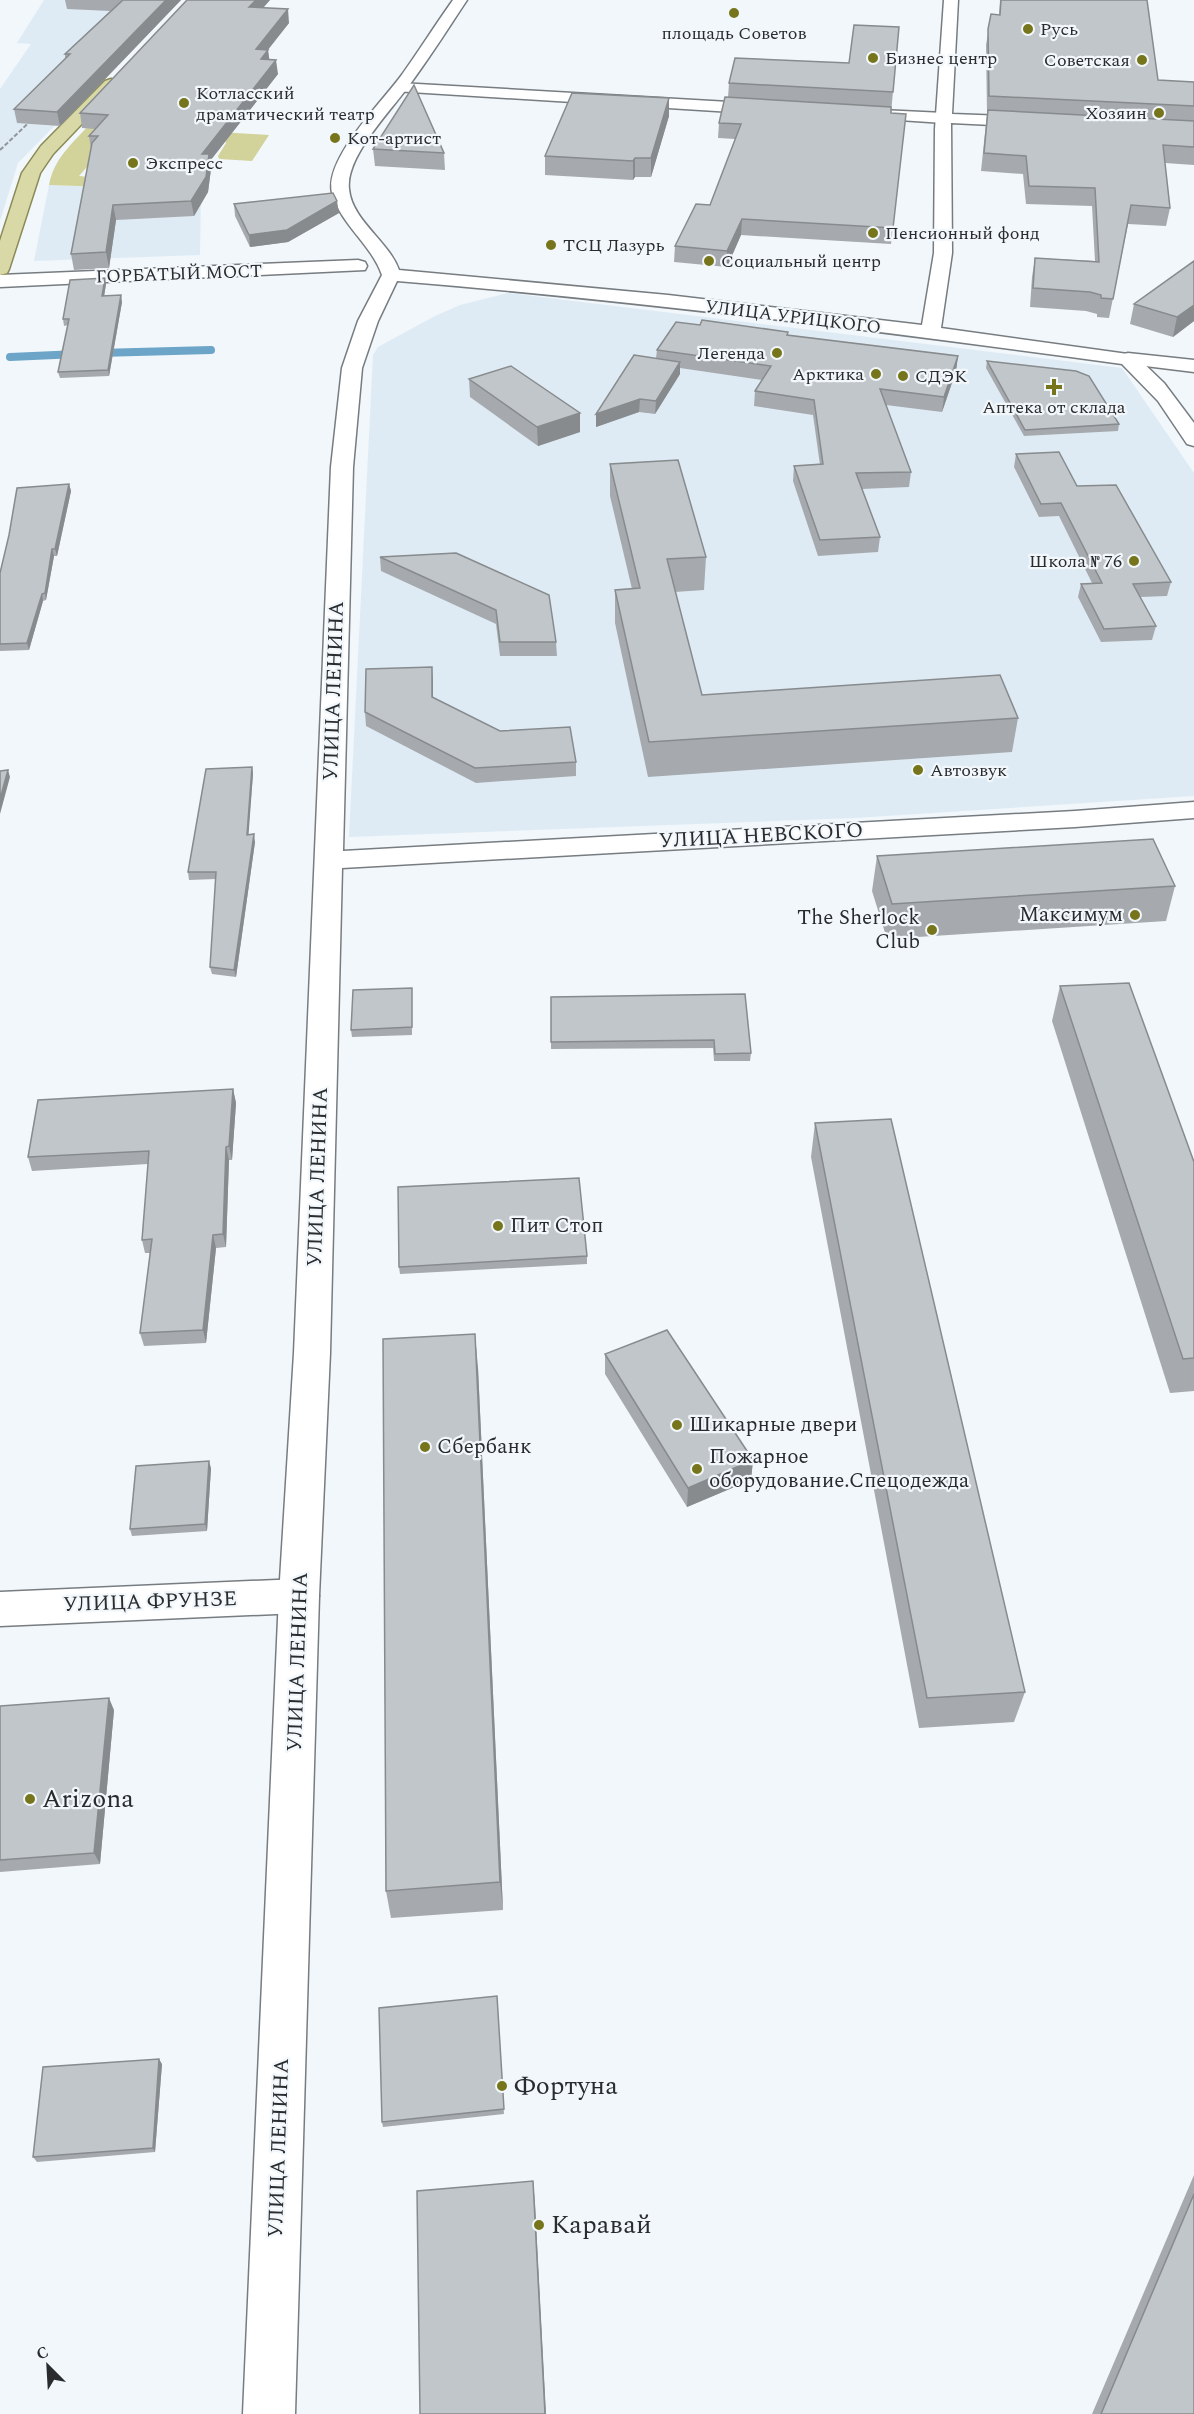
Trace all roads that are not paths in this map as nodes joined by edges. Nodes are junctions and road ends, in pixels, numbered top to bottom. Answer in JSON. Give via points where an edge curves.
{"nodes":[{"id":1,"x":460,"y":0,"type":"edge"},
{"id":2,"x":951,"y":0,"type":"edge"},
{"id":3,"x":120,"y":74,"type":"edge"},
{"id":4,"x":400,"y":88,"type":"junction"},
{"id":5,"x":778,"y":110,"type":"edge"},
{"id":6,"x":849,"y":114,"type":"edge"},
{"id":7,"x":944,"y":118,"type":"junction"},
{"id":8,"x":1049,"y":123,"type":"edge"},
{"id":9,"x":0,"y":268,"type":"edge"},
{"id":10,"x":375,"y":271,"type":"junction"},
{"id":11,"x":0,"y":281,"type":"edge"},
{"id":12,"x":930,"y":333,"type":"junction"},
{"id":13,"x":1128,"y":359,"type":"junction"},
{"id":14,"x":1194,"y":366,"type":"edge"},
{"id":15,"x":1194,"y":440,"type":"edge"},
{"id":16,"x":1194,"y":810,"type":"edge"},
{"id":17,"x":328,"y":860,"type":"junction"},
{"id":18,"x":299,"y":1596,"type":"junction"},
{"id":19,"x":0,"y":1608,"type":"edge"},
{"id":20,"x":269,"y":2414,"type":"edge"}],
"edges":[{"from":1,"to":4,"type":"street"},
{"from":2,"to":7,"type":"street"},
{"from":3,"to":9,"type":"main road","via":[[35,167]]},
{"from":4,"to":5,"type":"street"},
{"from":4,"to":10,"type":"street","via":[[363,134],[339,185],[345,204],[383,254]]},
{"from":6,"to":7,"type":"street"},
{"from":7,"to":8,"type":"street"},
{"from":7,"to":12,"type":"street","via":[[943,253]]},
{"from":10,"to":11,"type":"street","name":"ГОРБАТЫЙ МОСТ"},
{"from":10,"to":12,"type":"street","name":"УЛИЦА УРИЦКОГО","via":[[645,298]]},
{"from":10,"to":17,"type":"street","name":"УЛИЦА ЛЕНИНА","via":[[368,321],[352,368],[342,467]]},
{"from":12,"to":13,"type":"street","name":"УЛИЦА УРИЦКОГО"},
{"from":13,"to":14,"type":"street","name":"УЛИЦА УРИЦКОГО"},
{"from":13,"to":15,"type":"street","via":[[1166,395]]},
{"from":16,"to":17,"type":"street","name":"УЛИЦА НЕВСКОГО"},
{"from":17,"to":18,"type":"street","name":"УЛИЦА ЛЕНИНА","via":[[312,1353]]},
{"from":18,"to":19,"type":"street","name":"УЛИЦА ФРУНЗЕ"},
{"from":18,"to":20,"type":"street","name":"УЛИЦА ЛЕНИНА"}]}
